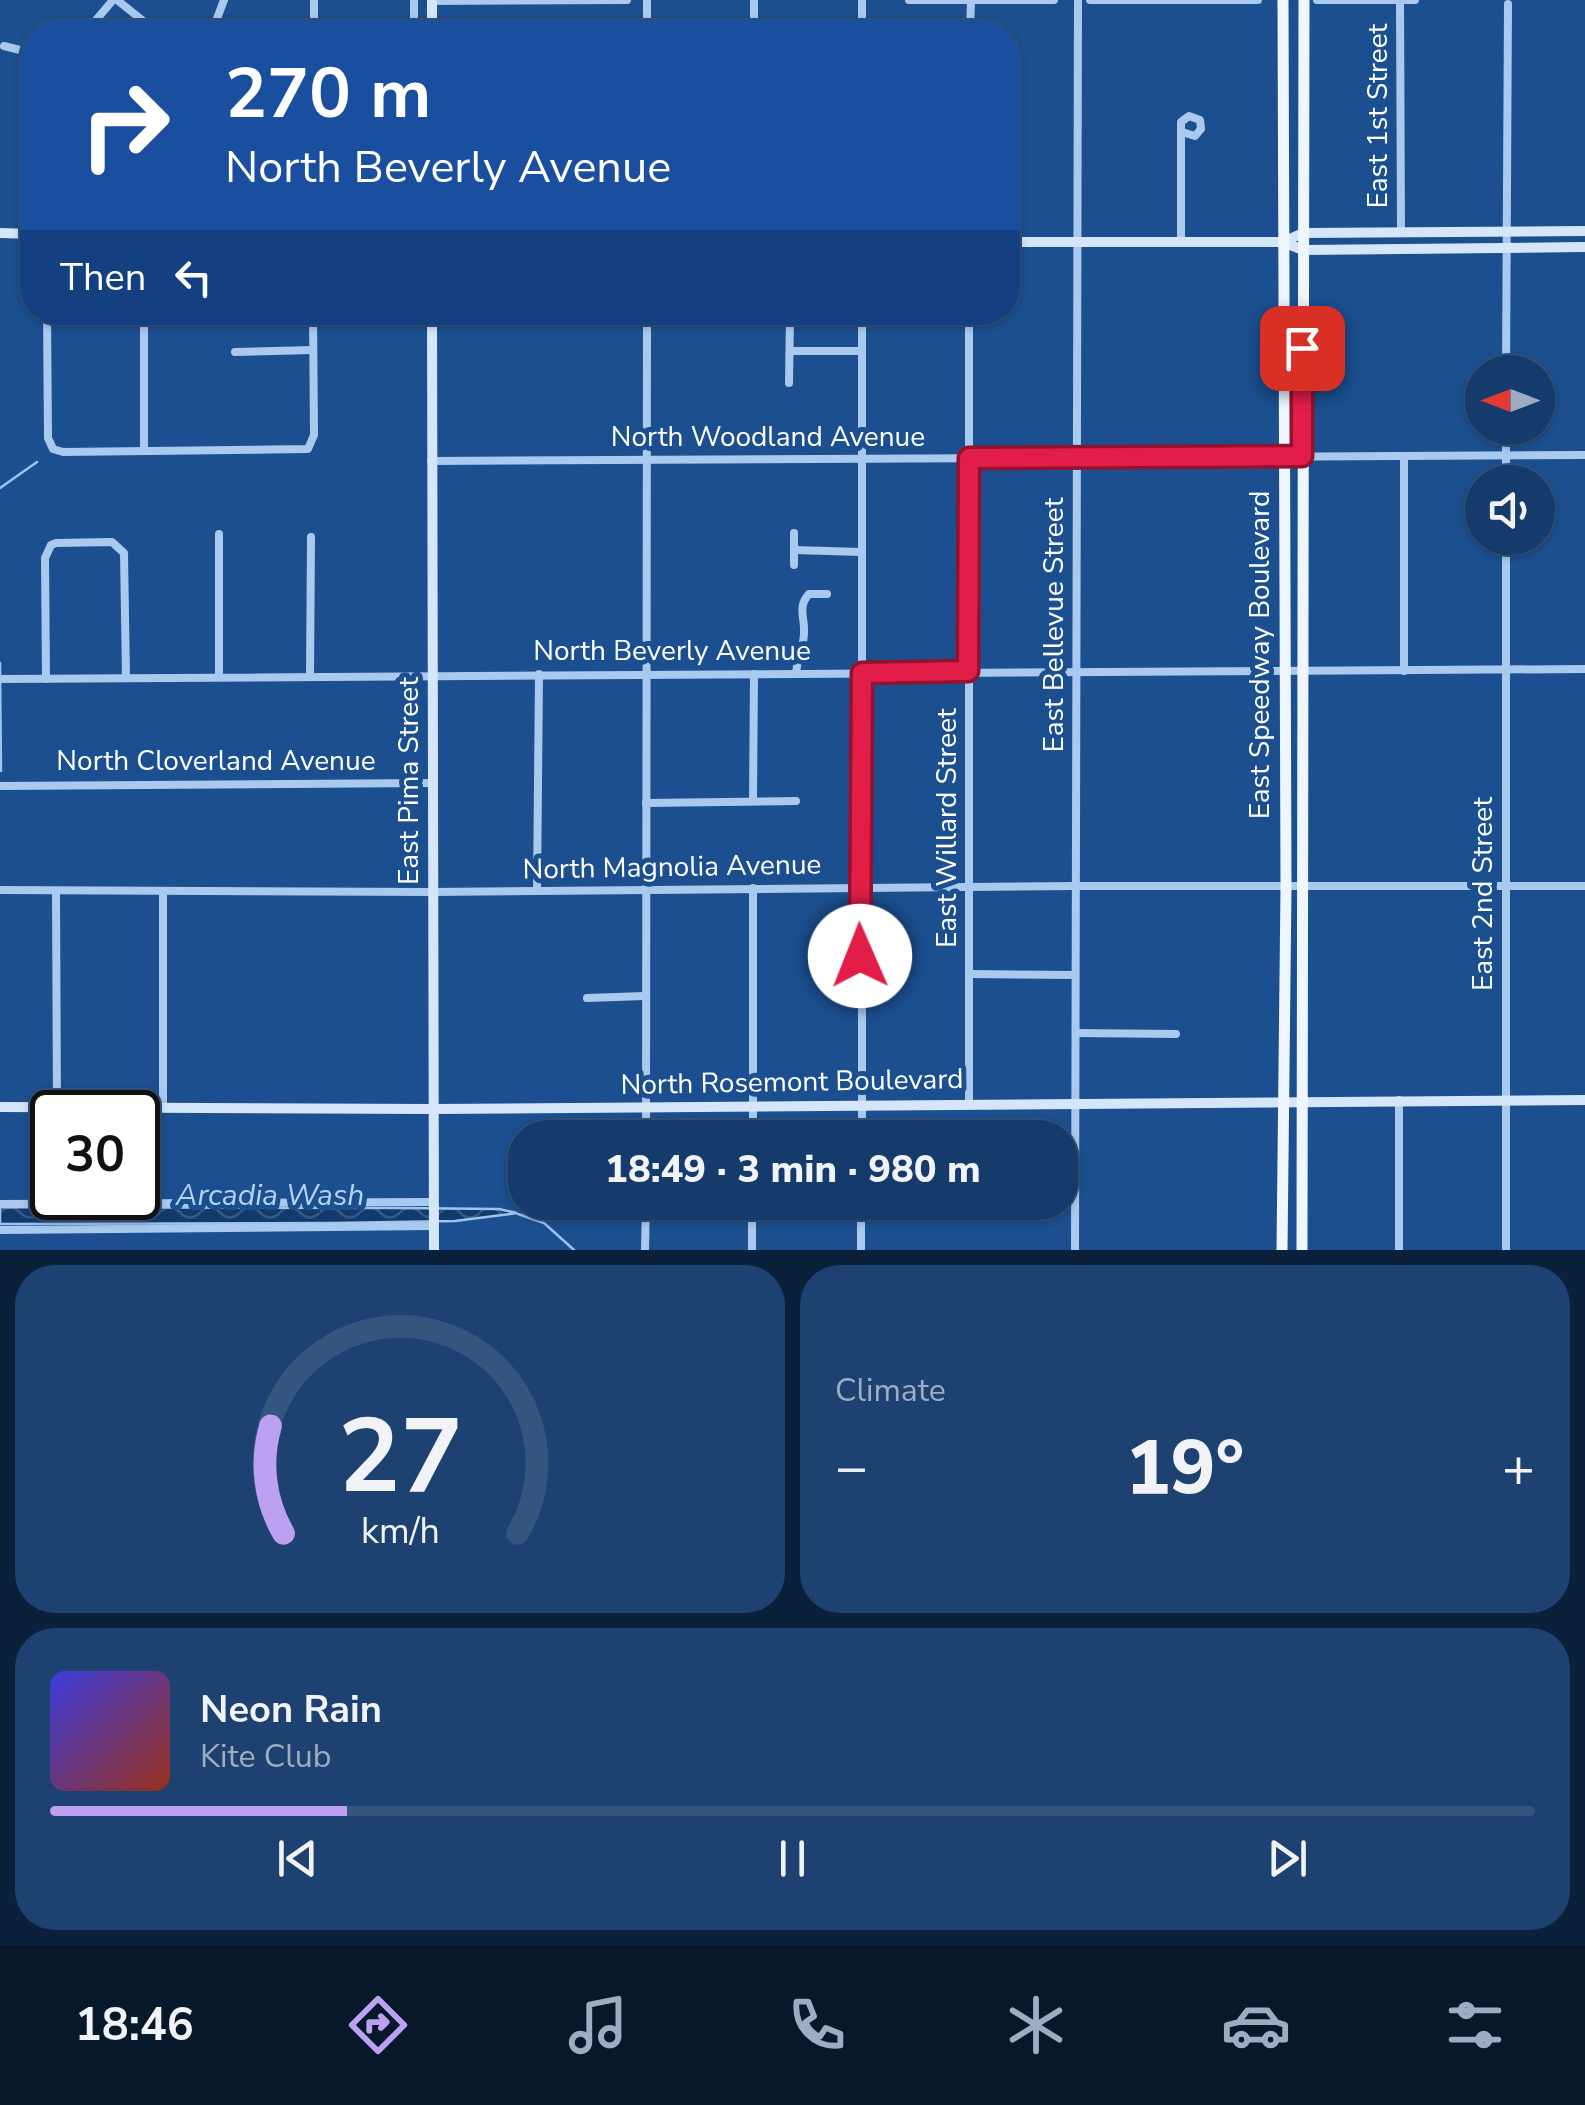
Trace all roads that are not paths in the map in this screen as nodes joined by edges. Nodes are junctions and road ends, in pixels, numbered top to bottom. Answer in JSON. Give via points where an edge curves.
{"nodes":[{"id":1,"x":115,"y":0,"type":"edge"},
{"id":2,"x":432,"y":0,"type":"edge"},
{"id":3,"x":542,"y":0,"type":"edge"},
{"id":4,"x":627,"y":0,"type":"edge"},
{"id":5,"x":908,"y":0,"type":"edge"},
{"id":6,"x":970,"y":0,"type":"edge"},
{"id":7,"x":1054,"y":0,"type":"edge"},
{"id":8,"x":1078,"y":0,"type":"edge"},
{"id":9,"x":1090,"y":0,"type":"edge"},
{"id":10,"x":1258,"y":0,"type":"edge"},
{"id":11,"x":1284,"y":0,"type":"edge"},
{"id":12,"x":1304,"y":0,"type":"edge"},
{"id":13,"x":1317,"y":0,"type":"edge"},
{"id":14,"x":1400,"y":0,"type":"edge"},
{"id":15,"x":1415,"y":0,"type":"edge"},
{"id":16,"x":1508,"y":1,"type":"edge"},
{"id":17,"x":97,"y":20,"type":"edge"},
{"id":18,"x":141,"y":20,"type":"edge"},
{"id":19,"x":4,"y":46,"type":"dead end"},
{"id":20,"x":20,"y":50,"type":"edge"},
{"id":21,"x":1182,"y":132,"type":"dead end"},
{"id":22,"x":1585,"y":231,"type":"edge"},
{"id":23,"x":1401,"y":232,"type":"junction"},
{"id":24,"x":1508,"y":232,"type":"junction"},
{"id":25,"x":1303,"y":233,"type":"junction"},
{"id":26,"x":1020,"y":242,"type":"edge"},
{"id":27,"x":1077,"y":242,"type":"junction"},
{"id":28,"x":1181,"y":242,"type":"junction"},
{"id":29,"x":1283,"y":242,"type":"junction"},
{"id":30,"x":1507,"y":247,"type":"junction"},
{"id":31,"x":1585,"y":247,"type":"edge"},
{"id":32,"x":1303,"y":250,"type":"junction"},
{"id":33,"x":47,"y":325,"type":"edge"},
{"id":34,"x":144,"y":325,"type":"edge"},
{"id":35,"x":314,"y":325,"type":"edge"},
{"id":36,"x":432,"y":325,"type":"edge"},
{"id":37,"x":648,"y":325,"type":"edge"},
{"id":38,"x":790,"y":325,"type":"edge"},
{"id":39,"x":862,"y":325,"type":"edge"},
{"id":40,"x":970,"y":325,"type":"edge"},
{"id":41,"x":313,"y":350,"type":"junction"},
{"id":42,"x":790,"y":351,"type":"junction"},
{"id":43,"x":862,"y":351,"type":"junction"},
{"id":44,"x":235,"y":352,"type":"dead end"},
{"id":45,"x":1506,"y":355,"type":"edge"},
{"id":46,"x":789,"y":383,"type":"dead end"},
{"id":47,"x":1506,"y":445,"type":"edge"},
{"id":48,"x":144,"y":451,"type":"junction"},
{"id":49,"x":1585,"y":455,"type":"edge"},
{"id":50,"x":1284,"y":456,"type":"junction"},
{"id":51,"x":1302,"y":456,"type":"junction"},
{"id":52,"x":1404,"y":456,"type":"junction"},
{"id":53,"x":1506,"y":456,"type":"junction"},
{"id":54,"x":861,"y":458,"type":"junction"},
{"id":55,"x":969,"y":458,"type":"junction"},
{"id":56,"x":1077,"y":458,"type":"junction"},
{"id":57,"x":431,"y":461,"type":"junction"},
{"id":58,"x":648,"y":461,"type":"junction"},
{"id":59,"x":1506,"y":465,"type":"edge"},
{"id":60,"x":794,"y":533,"type":"dead end"},
{"id":61,"x":220,"y":534,"type":"dead end"},
{"id":62,"x":311,"y":537,"type":"dead end"},
{"id":63,"x":794,"y":550,"type":"junction"},
{"id":64,"x":862,"y":552,"type":"junction"},
{"id":65,"x":1506,"y":555,"type":"edge"},
{"id":66,"x":794,"y":565,"type":"dead end"},
{"id":67,"x":828,"y":594,"type":"dead end"},
{"id":68,"x":1585,"y":669,"type":"edge"},
{"id":69,"x":1302,"y":670,"type":"junction"},
{"id":70,"x":1404,"y":670,"type":"junction"},
{"id":71,"x":1506,"y":670,"type":"junction"},
{"id":72,"x":968,"y":671,"type":"junction"},
{"id":73,"x":1285,"y":671,"type":"junction"},
{"id":74,"x":1077,"y":672,"type":"junction"},
{"id":75,"x":796,"y":673,"type":"junction"},
{"id":76,"x":862,"y":673,"type":"junction"},
{"id":77,"x":431,"y":674,"type":"junction"},
{"id":78,"x":539,"y":674,"type":"junction"},
{"id":79,"x":754,"y":674,"type":"junction"},
{"id":80,"x":219,"y":676,"type":"junction"},
{"id":81,"x":310,"y":676,"type":"junction"},
{"id":82,"x":646,"y":676,"type":"junction"},
{"id":83,"x":0,"y":678,"type":"edge"},
{"id":84,"x":46,"y":678,"type":"junction"},
{"id":85,"x":126,"y":678,"type":"junction"},
{"id":86,"x":432,"y":783,"type":"junction"},
{"id":87,"x":0,"y":786,"type":"edge"},
{"id":88,"x":796,"y":800,"type":"dead end"},
{"id":89,"x":753,"y":802,"type":"junction"},
{"id":90,"x":646,"y":803,"type":"junction"},
{"id":91,"x":1076,"y":886,"type":"junction"},
{"id":92,"x":1585,"y":886,"type":"edge"},
{"id":93,"x":1286,"y":887,"type":"junction"},
{"id":94,"x":1304,"y":887,"type":"junction"},
{"id":95,"x":1505,"y":887,"type":"junction"},
{"id":96,"x":752,"y":888,"type":"junction"},
{"id":97,"x":860,"y":888,"type":"junction"},
{"id":98,"x":968,"y":888,"type":"junction"},
{"id":99,"x":645,"y":889,"type":"junction"},
{"id":100,"x":0,"y":890,"type":"edge"},
{"id":101,"x":537,"y":891,"type":"junction"},
{"id":102,"x":56,"y":892,"type":"junction"},
{"id":103,"x":164,"y":892,"type":"junction"},
{"id":104,"x":432,"y":892,"type":"junction"},
{"id":105,"x":970,"y":974,"type":"junction"},
{"id":106,"x":1075,"y":975,"type":"junction"},
{"id":107,"x":645,"y":996,"type":"junction"},
{"id":108,"x":586,"y":998,"type":"dead end"},
{"id":109,"x":1076,"y":1033,"type":"junction"},
{"id":110,"x":1176,"y":1034,"type":"dead end"},
{"id":111,"x":56,"y":1090,"type":"edge"},
{"id":112,"x":1282,"y":1100,"type":"junction"},
{"id":113,"x":1398,"y":1100,"type":"junction"},
{"id":114,"x":1505,"y":1100,"type":"junction"},
{"id":115,"x":1585,"y":1100,"type":"edge"},
{"id":116,"x":1302,"y":1101,"type":"junction"},
{"id":117,"x":969,"y":1102,"type":"junction"},
{"id":118,"x":1076,"y":1102,"type":"junction"},
{"id":119,"x":862,"y":1104,"type":"junction"},
{"id":120,"x":753,"y":1105,"type":"junction"},
{"id":121,"x":646,"y":1106,"type":"junction"},
{"id":122,"x":0,"y":1107,"type":"edge"},
{"id":123,"x":30,"y":1108,"type":"edge"},
{"id":124,"x":162,"y":1108,"type":"joint"},
{"id":125,"x":432,"y":1108,"type":"junction"},
{"id":126,"x":646,"y":1120,"type":"edge"},
{"id":127,"x":753,"y":1120,"type":"edge"},
{"id":128,"x":862,"y":1120,"type":"edge"},
{"id":129,"x":433,"y":1203,"type":"junction"},
{"id":130,"x":0,"y":1204,"type":"edge"},
{"id":131,"x":646,"y":1220,"type":"edge"},
{"id":132,"x":752,"y":1220,"type":"edge"},
{"id":133,"x":861,"y":1220,"type":"edge"},
{"id":134,"x":434,"y":1224,"type":"junction"},
{"id":135,"x":0,"y":1230,"type":"edge"},
{"id":136,"x":434,"y":1250,"type":"edge"},
{"id":137,"x":645,"y":1250,"type":"edge"},
{"id":138,"x":752,"y":1250,"type":"edge"},
{"id":139,"x":861,"y":1250,"type":"edge"},
{"id":140,"x":1075,"y":1250,"type":"edge"},
{"id":141,"x":1282,"y":1250,"type":"edge"},
{"id":142,"x":1302,"y":1250,"type":"edge"},
{"id":143,"x":1400,"y":1250,"type":"edge"},
{"id":144,"x":1506,"y":1250,"type":"edge"}],
"edges":[{"from":1,"to":17,"type":"street"},
{"from":1,"to":18,"type":"street"},
{"from":2,"to":3,"type":"street"},
{"from":3,"to":4,"type":"street"},
{"from":5,"to":6,"type":"street"},
{"from":6,"to":7,"type":"street"},
{"from":8,"to":27,"type":"street","name":"East Bellevue Street"},
{"from":9,"to":10,"type":"street"},
{"from":11,"to":29,"type":"main road","name":"East Speedway Boulevard"},
{"from":12,"to":25,"type":"main road","name":"East Speedway Boulevard"},
{"from":13,"to":14,"type":"street"},
{"from":14,"to":15,"type":"street"},
{"from":14,"to":23,"type":"street","name":"East 1st Street"},
{"from":16,"to":24,"type":"street"},
{"from":19,"to":20,"type":"street"},
{"from":21,"to":28,"type":"street"},
{"from":22,"to":24,"type":"street"},
{"from":23,"to":24,"type":"street"},
{"from":23,"to":25,"type":"street"},
{"from":24,"to":30,"type":"street"},
{"from":25,"to":29,"type":"street"},
{"from":25,"to":32,"type":"main road","name":"East Speedway Boulevard"},
{"from":26,"to":27,"type":"street"},
{"from":27,"to":28,"type":"street"},
{"from":27,"to":56,"type":"street","name":"East Bellevue Street"},
{"from":28,"to":29,"type":"street"},
{"from":29,"to":32,"type":"street"},
{"from":29,"to":50,"type":"main road","name":"East Speedway Boulevard"},
{"from":30,"to":31,"type":"street"},
{"from":30,"to":32,"type":"street"},
{"from":30,"to":45,"type":"street"},
{"from":32,"to":51,"type":"main road","name":"East Speedway Boulevard"},
{"from":33,"to":48,"type":"street","via":[[48,451]]},
{"from":34,"to":48,"type":"street"},
{"from":35,"to":41,"type":"street"},
{"from":36,"to":57,"type":"street","name":"East Pima Street"},
{"from":37,"to":58,"type":"street"},
{"from":38,"to":42,"type":"street"},
{"from":39,"to":43,"type":"street"},
{"from":40,"to":55,"type":"street","name":"East Willard Street"},
{"from":41,"to":44,"type":"street"},
{"from":41,"to":48,"type":"street","via":[[312,448]]},
{"from":42,"to":43,"type":"street"},
{"from":42,"to":46,"type":"street"},
{"from":43,"to":54,"type":"street"},
{"from":47,"to":53,"type":"street"},
{"from":49,"to":53,"type":"street","name":"North Woodland Avenue"},
{"from":50,"to":51,"type":"street","name":"North Woodland Avenue"},
{"from":50,"to":56,"type":"street","name":"North Woodland Avenue"},
{"from":50,"to":73,"type":"main road","name":"East Speedway Boulevard"},
{"from":51,"to":52,"type":"street","name":"North Woodland Avenue"},
{"from":51,"to":69,"type":"main road","name":"East Speedway Boulevard"},
{"from":52,"to":53,"type":"street","name":"North Woodland Avenue"},
{"from":52,"to":70,"type":"street"},
{"from":53,"to":59,"type":"street"},
{"from":54,"to":55,"type":"street","name":"North Woodland Avenue"},
{"from":54,"to":58,"type":"street","name":"North Woodland Avenue"},
{"from":54,"to":64,"type":"street"},
{"from":55,"to":56,"type":"street","name":"North Woodland Avenue"},
{"from":55,"to":72,"type":"street","name":"East Willard Street"},
{"from":56,"to":74,"type":"street","name":"East Bellevue Street"},
{"from":57,"to":58,"type":"street","name":"North Woodland Avenue"},
{"from":57,"to":77,"type":"street","name":"East Pima Street"},
{"from":58,"to":82,"type":"street"},
{"from":60,"to":63,"type":"street"},
{"from":61,"to":80,"type":"street"},
{"from":62,"to":81,"type":"street"},
{"from":63,"to":64,"type":"street"},
{"from":63,"to":66,"type":"street"},
{"from":64,"to":76,"type":"street"},
{"from":65,"to":71,"type":"street","name":"East 2nd Street"},
{"from":67,"to":75,"type":"street","via":[[804,599]]},
{"from":68,"to":71,"type":"street","name":"North Beverly Avenue"},
{"from":69,"to":70,"type":"street","name":"North Beverly Avenue"},
{"from":69,"to":73,"type":"street","name":"North Beverly Avenue"},
{"from":69,"to":94,"type":"main road","name":"East Speedway Boulevard"},
{"from":70,"to":71,"type":"street","name":"North Beverly Avenue"},
{"from":71,"to":95,"type":"street","name":"East 2nd Street"},
{"from":72,"to":74,"type":"street","name":"North Beverly Avenue"},
{"from":72,"to":76,"type":"street","name":"North Beverly Avenue"},
{"from":72,"to":98,"type":"street","name":"East Willard Street"},
{"from":73,"to":74,"type":"street","name":"North Beverly Avenue"},
{"from":73,"to":93,"type":"main road","name":"East Speedway Boulevard"},
{"from":74,"to":91,"type":"street","name":"East Bellevue Street"},
{"from":75,"to":76,"type":"street","name":"North Beverly Avenue"},
{"from":75,"to":79,"type":"street","name":"North Beverly Avenue"},
{"from":76,"to":97,"type":"street"},
{"from":77,"to":78,"type":"street","name":"North Beverly Avenue"},
{"from":77,"to":81,"type":"street","name":"North Beverly Avenue"},
{"from":77,"to":86,"type":"street","name":"East Pima Street"},
{"from":78,"to":82,"type":"street","name":"North Beverly Avenue"},
{"from":78,"to":101,"type":"street"},
{"from":79,"to":82,"type":"street","name":"North Beverly Avenue"},
{"from":79,"to":89,"type":"street"},
{"from":80,"to":81,"type":"street","name":"North Beverly Avenue"},
{"from":80,"to":85,"type":"street","name":"North Beverly Avenue"},
{"from":82,"to":90,"type":"street"},
{"from":83,"to":84,"type":"street","name":"North Beverly Avenue"},
{"from":84,"to":85,"type":"street","name":"North Beverly Avenue"},
{"from":84,"to":85,"type":"street","via":[[45,558],[51,545],[112,542],[124,552]]},
{"from":86,"to":87,"type":"street","name":"North Cloverland Avenue"},
{"from":86,"to":104,"type":"street","name":"East Pima Street"},
{"from":88,"to":89,"type":"street"},
{"from":89,"to":90,"type":"street"},
{"from":90,"to":99,"type":"street"},
{"from":91,"to":93,"type":"street","name":"North Magnolia Avenue"},
{"from":91,"to":98,"type":"street","name":"North Magnolia Avenue"},
{"from":91,"to":106,"type":"street","name":"East Bellevue Street"},
{"from":92,"to":95,"type":"street","name":"North Magnolia Avenue"},
{"from":93,"to":94,"type":"street","name":"North Magnolia Avenue"},
{"from":93,"to":112,"type":"main road","name":"East Speedway Boulevard"},
{"from":94,"to":95,"type":"street","name":"North Magnolia Avenue"},
{"from":94,"to":116,"type":"main road","name":"East Speedway Boulevard"},
{"from":95,"to":114,"type":"street","name":"East 2nd Street"},
{"from":96,"to":97,"type":"street","name":"North Magnolia Avenue"},
{"from":96,"to":99,"type":"street","name":"North Magnolia Avenue"},
{"from":96,"to":120,"type":"street"},
{"from":97,"to":98,"type":"street","name":"North Magnolia Avenue"},
{"from":97,"to":119,"type":"street"},
{"from":98,"to":105,"type":"street","name":"East Willard Street"},
{"from":99,"to":101,"type":"street","name":"North Magnolia Avenue"},
{"from":99,"to":107,"type":"street"},
{"from":100,"to":102,"type":"street","name":"North Magnolia Avenue"},
{"from":101,"to":104,"type":"street","name":"North Magnolia Avenue"},
{"from":102,"to":103,"type":"street","name":"North Magnolia Avenue"},
{"from":102,"to":111,"type":"street"},
{"from":103,"to":104,"type":"street","name":"North Magnolia Avenue"},
{"from":103,"to":124,"type":"street"},
{"from":104,"to":125,"type":"street","name":"East Pima Street"},
{"from":105,"to":106,"type":"street"},
{"from":105,"to":117,"type":"street","name":"East Willard Street"},
{"from":106,"to":109,"type":"street","name":"East Bellevue Street"},
{"from":107,"to":108,"type":"street"},
{"from":107,"to":121,"type":"street"},
{"from":109,"to":110,"type":"street"},
{"from":109,"to":118,"type":"street","name":"East Bellevue Street"},
{"from":112,"to":116,"type":"street","name":"North Rosemont Boulevard"},
{"from":112,"to":118,"type":"street","name":"North Rosemont Boulevard"},
{"from":112,"to":141,"type":"main road","name":"East Speedway Boulevard"},
{"from":113,"to":114,"type":"street","name":"North Rosemont Boulevard"},
{"from":113,"to":116,"type":"street","name":"North Rosemont Boulevard"},
{"from":113,"to":143,"type":"street"},
{"from":114,"to":115,"type":"street","name":"North Rosemont Boulevard"},
{"from":114,"to":144,"type":"street","name":"East 2nd Street"},
{"from":116,"to":142,"type":"main road","name":"East Speedway Boulevard"},
{"from":117,"to":118,"type":"street","name":"North Rosemont Boulevard"},
{"from":117,"to":119,"type":"street","name":"North Rosemont Boulevard"},
{"from":118,"to":140,"type":"street","name":"East Bellevue Street"},
{"from":119,"to":120,"type":"street","name":"North Rosemont Boulevard"},
{"from":119,"to":128,"type":"street"},
{"from":120,"to":121,"type":"street","name":"North Rosemont Boulevard"},
{"from":120,"to":127,"type":"street"},
{"from":121,"to":125,"type":"street","name":"North Rosemont Boulevard"},
{"from":121,"to":126,"type":"street"},
{"from":122,"to":123,"type":"street","name":"North Rosemont Boulevard"},
{"from":124,"to":125,"type":"street","name":"North Rosemont Boulevard"},
{"from":125,"to":129,"type":"street","name":"East Pima Street"},
{"from":129,"to":130,"type":"street"},
{"from":129,"to":134,"type":"street","name":"East Pima Street"},
{"from":131,"to":137,"type":"street"},
{"from":132,"to":138,"type":"street"},
{"from":133,"to":139,"type":"street"},
{"from":134,"to":135,"type":"street"},
{"from":134,"to":136,"type":"street","name":"East Pima Street"}]}
